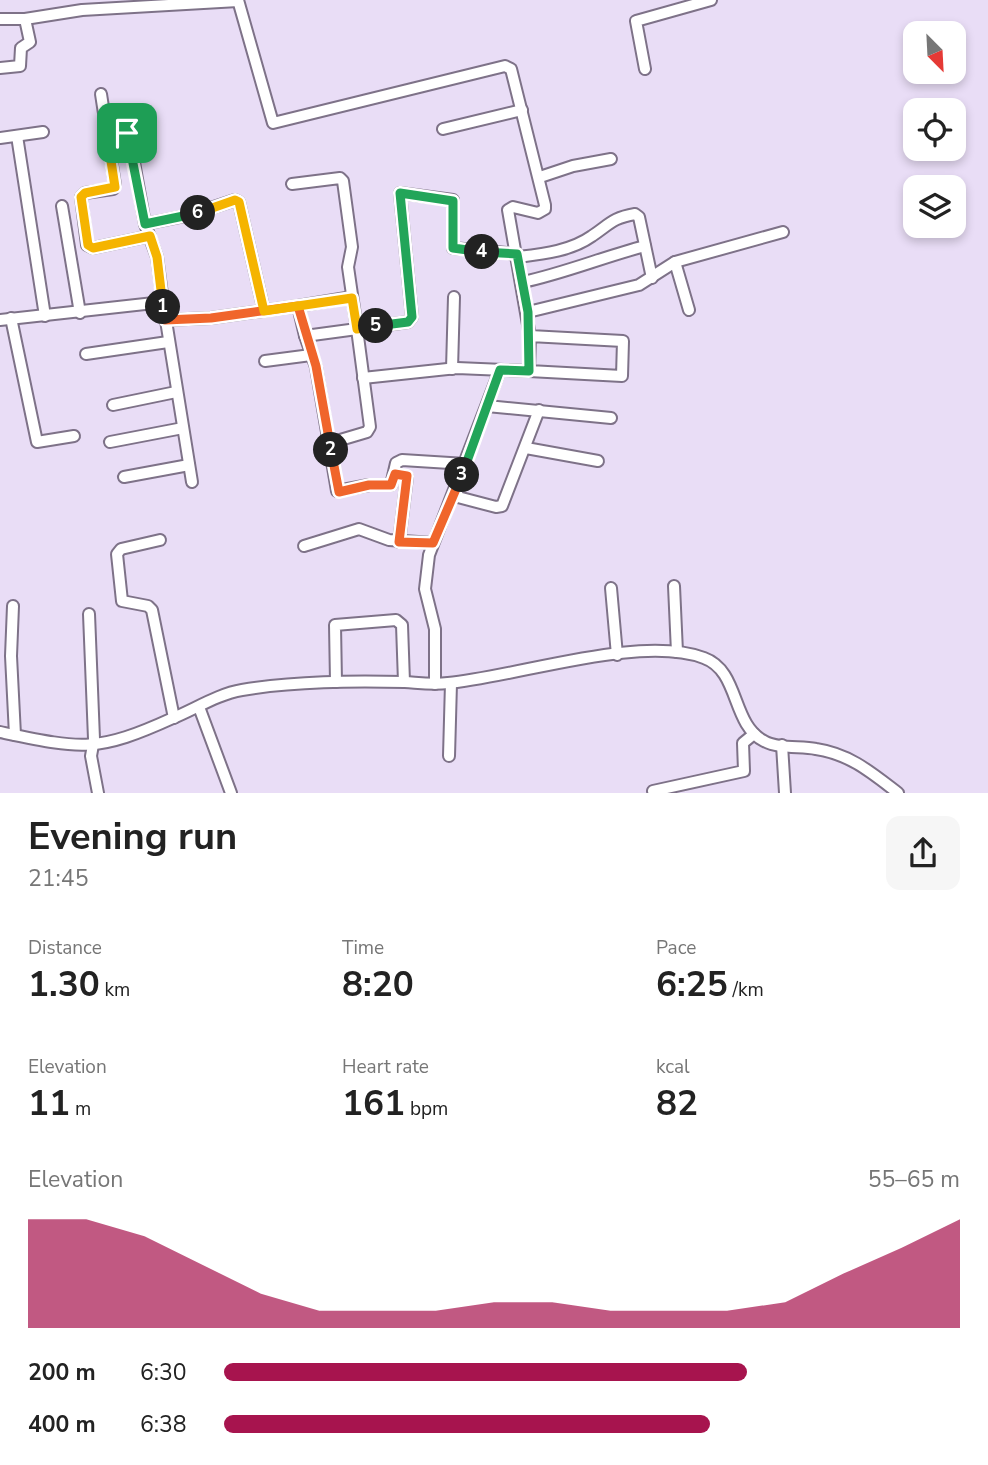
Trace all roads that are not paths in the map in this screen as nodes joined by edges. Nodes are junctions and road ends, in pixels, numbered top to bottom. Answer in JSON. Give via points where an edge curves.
{"nodes":[{"id":1,"x":238,"y":0,"type":"edge"},
{"id":2,"x":711,"y":0,"type":"edge"},
{"id":3,"x":0,"y":19,"type":"edge"},
{"id":4,"x":25,"y":19,"type":"junction"},
{"id":5,"x":0,"y":68,"type":"edge"},
{"id":6,"x":645,"y":69,"type":"dead end"},
{"id":7,"x":101,"y":94,"type":"dead end"},
{"id":8,"x":522,"y":110,"type":"junction"},
{"id":9,"x":443,"y":129,"type":"dead end"},
{"id":10,"x":43,"y":132,"type":"dead end"},
{"id":11,"x":107,"y":135,"type":"junction"},
{"id":12,"x":17,"y":136,"type":"junction"},
{"id":13,"x":0,"y":138,"type":"edge"},
{"id":14,"x":611,"y":159,"type":"dead end"},
{"id":15,"x":540,"y":177,"type":"junction"},
{"id":16,"x":292,"y":184,"type":"dead end"},
{"id":17,"x":62,"y":206,"type":"dead end"},
{"id":18,"x":145,"y":224,"type":"junction"},
{"id":19,"x":783,"y":232,"type":"dead end"},
{"id":20,"x":150,"y":236,"type":"junction"},
{"id":21,"x":645,"y":246,"type":"junction"},
{"id":22,"x":518,"y":255,"type":"junction"},
{"id":23,"x":675,"y":262,"type":"junction"},
{"id":24,"x":652,"y":278,"type":"junction"},
{"id":25,"x":523,"y":282,"type":"junction"},
{"id":26,"x":454,"y":297,"type":"dead end"},
{"id":27,"x":352,"y":298,"type":"junction"},
{"id":28,"x":163,"y":302,"type":"junction"},
{"id":29,"x":298,"y":306,"type":"junction"},
{"id":30,"x":689,"y":310,"type":"dead end"},
{"id":31,"x":264,"y":311,"type":"junction"},
{"id":32,"x":528,"y":312,"type":"junction"},
{"id":33,"x":80,"y":313,"type":"junction"},
{"id":34,"x":45,"y":316,"type":"junction"},
{"id":35,"x":6,"y":319,"type":"edge"},
{"id":36,"x":165,"y":320,"type":"junction"},
{"id":37,"x":357,"y":329,"type":"junction"},
{"id":38,"x":305,"y":336,"type":"junction"},
{"id":39,"x":530,"y":336,"type":"junction"},
{"id":40,"x":168,"y":342,"type":"junction"},
{"id":41,"x":86,"y":354,"type":"dead end"},
{"id":42,"x":311,"y":355,"type":"junction"},
{"id":43,"x":265,"y":360,"type":"dead end"},
{"id":44,"x":452,"y":369,"type":"junction"},
{"id":45,"x":500,"y":370,"type":"junction"},
{"id":46,"x":529,"y":371,"type":"junction"},
{"id":47,"x":363,"y":378,"type":"junction"},
{"id":48,"x":176,"y":392,"type":"junction"},
{"id":49,"x":113,"y":405,"type":"dead end"},
{"id":50,"x":487,"y":406,"type":"junction"},
{"id":51,"x":539,"y":410,"type":"junction"},
{"id":52,"x":611,"y":418,"type":"dead end"},
{"id":53,"x":183,"y":428,"type":"junction"},
{"id":54,"x":74,"y":436,"type":"dead end"},
{"id":55,"x":110,"y":442,"type":"dead end"},
{"id":56,"x":330,"y":443,"type":"junction"},
{"id":57,"x":526,"y":449,"type":"junction"},
{"id":58,"x":598,"y":461,"type":"dead end"},
{"id":59,"x":466,"y":464,"type":"junction"},
{"id":60,"x":189,"y":465,"type":"junction"},
{"id":61,"x":395,"y":474,"type":"junction"},
{"id":62,"x":124,"y":477,"type":"dead end"},
{"id":63,"x":192,"y":482,"type":"dead end"},
{"id":64,"x":454,"y":496,"type":"junction"},
{"id":65,"x":160,"y":540,"type":"dead end"},
{"id":66,"x":399,"y":542,"type":"junction"},
{"id":67,"x":433,"y":543,"type":"junction"},
{"id":68,"x":304,"y":546,"type":"dead end"},
{"id":69,"x":674,"y":586,"type":"dead end"},
{"id":70,"x":611,"y":588,"type":"dead end"},
{"id":71,"x":13,"y":606,"type":"dead end"},
{"id":72,"x":89,"y":614,"type":"dead end"},
{"id":73,"x":677,"y":652,"type":"junction"},
{"id":74,"x":617,"y":655,"type":"junction"},
{"id":75,"x":336,"y":682,"type":"junction"},
{"id":76,"x":404,"y":682,"type":"junction"},
{"id":77,"x":451,"y":683,"type":"junction"},
{"id":78,"x":435,"y":684,"type":"junction"},
{"id":79,"x":199,"y":707,"type":"junction"},
{"id":80,"x":174,"y":718,"type":"junction"},
{"id":81,"x":0,"y":732,"type":"edge"},
{"id":82,"x":754,"y":734,"type":"junction"},
{"id":83,"x":15,"y":735,"type":"junction"},
{"id":84,"x":782,"y":745,"type":"junction"},
{"id":85,"x":92,"y":746,"type":"junction"},
{"id":86,"x":449,"y":756,"type":"dead end"},
{"id":87,"x":653,"y":791,"type":"dead end"},
{"id":88,"x":894,"y":792,"type":"edge"},
{"id":89,"x":98,"y":793,"type":"edge"},
{"id":90,"x":231,"y":793,"type":"edge"},
{"id":91,"x":785,"y":793,"type":"edge"}],
"edges":[{"from":1,"to":4,"type":"street","via":[[82,10]]},
{"from":1,"to":8,"type":"street","via":[[273,122],[505,66],[511,69]]},
{"from":2,"to":6,"type":"street","via":[[636,21]]},
{"from":3,"to":4,"type":"street"},
{"from":4,"to":5,"type":"street","via":[[30,43],[20,49],[21,64]]},
{"from":7,"to":11,"type":"street"},
{"from":8,"to":9,"type":"street"},
{"from":8,"to":15,"type":"street"},
{"from":10,"to":12,"type":"street"},
{"from":11,"to":18,"type":"street","via":[[129,134]]},
{"from":11,"to":20,"type":"street","via":[[115,187],[81,197],[88,245],[93,248]]},
{"from":12,"to":13,"type":"street"},
{"from":12,"to":34,"type":"street"},
{"from":14,"to":15,"type":"street"},
{"from":15,"to":22,"type":"street","via":[[545,209],[538,213],[508,210]]},
{"from":16,"to":27,"type":"street","via":[[343,181],[352,247],[348,267]]},
{"from":17,"to":33,"type":"street"},
{"from":18,"to":20,"type":"street"},
{"from":18,"to":31,"type":"street","via":[[237,200]]},
{"from":19,"to":23,"type":"street"},
{"from":20,"to":28,"type":"street"},
{"from":21,"to":22,"type":"street","via":[[635,214],[607,222],[592,236],[562,249]]},
{"from":21,"to":24,"type":"street"},
{"from":21,"to":25,"type":"street"},
{"from":22,"to":25,"type":"street"},
{"from":22,"to":37,"type":"street","via":[[453,248],[454,202],[400,193],[412,317],[408,322]]},
{"from":23,"to":24,"type":"street"},
{"from":23,"to":30,"type":"street"},
{"from":24,"to":32,"type":"street"},
{"from":25,"to":32,"type":"street"},
{"from":26,"to":44,"type":"street"},
{"from":27,"to":29,"type":"street"},
{"from":27,"to":37,"type":"street"},
{"from":28,"to":33,"type":"street"},
{"from":28,"to":36,"type":"street"},
{"from":29,"to":31,"type":"street"},
{"from":29,"to":38,"type":"street"},
{"from":31,"to":36,"type":"street"},
{"from":32,"to":39,"type":"street"},
{"from":33,"to":34,"type":"street"},
{"from":34,"to":35,"type":"street"},
{"from":35,"to":54,"type":"street","via":[[37,442]]},
{"from":36,"to":40,"type":"street"},
{"from":37,"to":38,"type":"street"},
{"from":37,"to":47,"type":"street"},
{"from":38,"to":42,"type":"street"},
{"from":39,"to":46,"type":"street"},
{"from":39,"to":46,"type":"street","via":[[623,341],[625,345],[620,377]]},
{"from":40,"to":41,"type":"street"},
{"from":40,"to":48,"type":"street"},
{"from":42,"to":43,"type":"street"},
{"from":42,"to":56,"type":"street"},
{"from":44,"to":45,"type":"street"},
{"from":44,"to":47,"type":"street"},
{"from":45,"to":46,"type":"street"},
{"from":45,"to":50,"type":"street"},
{"from":47,"to":56,"type":"street","via":[[369,431]]},
{"from":48,"to":49,"type":"street"},
{"from":48,"to":53,"type":"street"},
{"from":50,"to":51,"type":"street"},
{"from":50,"to":59,"type":"street"},
{"from":51,"to":52,"type":"street"},
{"from":51,"to":57,"type":"street"},
{"from":53,"to":55,"type":"street"},
{"from":53,"to":60,"type":"street"},
{"from":56,"to":61,"type":"street","via":[[339,492],[391,485]]},
{"from":57,"to":58,"type":"street"},
{"from":57,"to":64,"type":"street","via":[[502,506]]},
{"from":59,"to":61,"type":"street","via":[[402,460],[396,463]]},
{"from":59,"to":64,"type":"street"},
{"from":60,"to":62,"type":"street"},
{"from":60,"to":63,"type":"street"},
{"from":61,"to":66,"type":"street","via":[[407,477]]},
{"from":64,"to":67,"type":"street"},
{"from":65,"to":80,"type":"street","via":[[121,549],[117,554],[122,601],[152,610]]},
{"from":66,"to":67,"type":"street"},
{"from":66,"to":68,"type":"street","via":[[359,529]]},
{"from":67,"to":78,"type":"street","via":[[425,589],[435,629]]},
{"from":69,"to":73,"type":"street"},
{"from":70,"to":74,"type":"street"},
{"from":71,"to":83,"type":"street"},
{"from":72,"to":85,"type":"street"},
{"from":73,"to":74,"type":"street"},
{"from":73,"to":82,"type":"street","via":[[716,663]]},
{"from":74,"to":77,"type":"street"},
{"from":75,"to":76,"type":"street"},
{"from":75,"to":76,"type":"street","via":[[335,625],[396,620],[402,625]]},
{"from":75,"to":79,"type":"street","via":[[241,690]]},
{"from":76,"to":78,"type":"street"},
{"from":77,"to":78,"type":"street"},
{"from":77,"to":86,"type":"street"},
{"from":79,"to":80,"type":"street"},
{"from":79,"to":90,"type":"street"},
{"from":80,"to":85,"type":"street","via":[[126,739]]},
{"from":81,"to":83,"type":"street"},
{"from":82,"to":84,"type":"street"},
{"from":82,"to":87,"type":"street","via":[[743,743],[744,771]]},
{"from":83,"to":85,"type":"street","via":[[72,747]]},
{"from":84,"to":88,"type":"street","via":[[838,754],[860,763]]},
{"from":84,"to":91,"type":"street"},
{"from":85,"to":89,"type":"street"}]}
